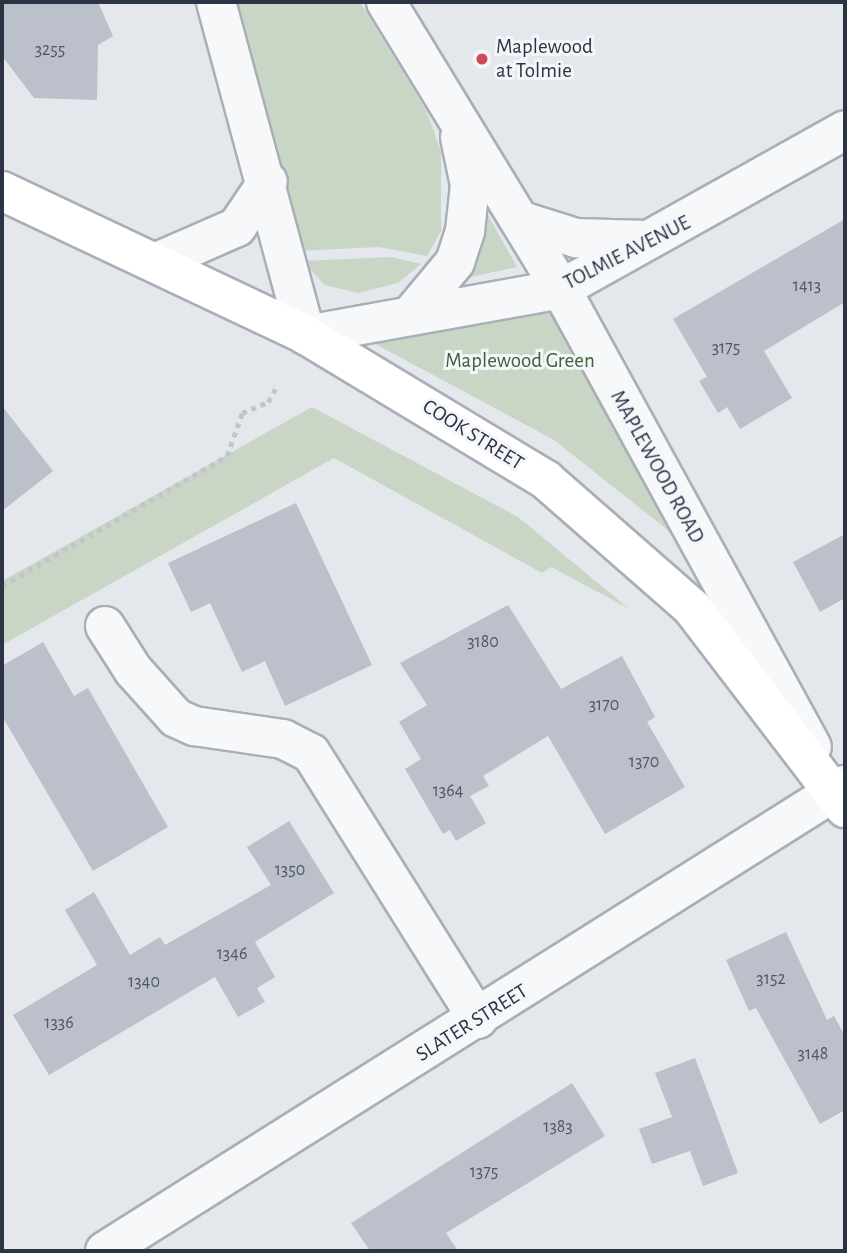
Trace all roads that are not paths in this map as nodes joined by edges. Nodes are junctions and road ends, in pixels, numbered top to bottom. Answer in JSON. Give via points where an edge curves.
{"nodes":[{"id":1,"x":216,"y":2,"type":"edge"},
{"id":2,"x":386,"y":2,"type":"edge"},
{"id":3,"x":456,"y":113,"type":"junction"},
{"id":4,"x":845,"y":130,"type":"edge"},
{"id":5,"x":268,"y":181,"type":"junction"},
{"id":6,"x":2,"y":191,"type":"edge"},
{"id":7,"x":522,"y":221,"type":"junction"},
{"id":8,"x":657,"y":240,"type":"junction"},
{"id":9,"x":158,"y":262,"type":"junction"},
{"id":10,"x":561,"y":289,"type":"junction"},
{"id":11,"x":411,"y":315,"type":"junction"},
{"id":12,"x":306,"y":335,"type":"junction"},
{"id":13,"x":105,"y":626,"type":"dead end"},
{"id":14,"x":842,"y":795,"type":"edge"},
{"id":15,"x":478,"y":1019,"type":"junction"},
{"id":16,"x":105,"y":1251,"type":"edge"}],
"edges":[{"from":1,"to":5,"type":"street"},
{"from":2,"to":3,"type":"street","name":"MAPLEWOOD ROAD"},
{"from":3,"to":7,"type":"street","name":"MAPLEWOOD ROAD"},
{"from":3,"to":11,"type":"street","via":[[470,185],[465,232],[455,262]]},
{"from":4,"to":8,"type":"street","name":"TOLMIE AVENUE"},
{"from":5,"to":9,"type":"street","via":[[237,227]]},
{"from":5,"to":12,"type":"street"},
{"from":6,"to":9,"type":"main road","name":"COOK STREET"},
{"from":7,"to":8,"type":"street","via":[[576,238]]},
{"from":7,"to":10,"type":"street","name":"MAPLEWOOD ROAD"},
{"from":8,"to":10,"type":"street","name":"TOLMIE AVENUE"},
{"from":9,"to":12,"type":"main road","name":"COOK STREET"},
{"from":10,"to":11,"type":"street","name":"TOLMIE AVENUE"},
{"from":10,"to":14,"type":"street","name":"MAPLEWOOD ROAD"},
{"from":11,"to":12,"type":"street","name":"TOLMIE AVENUE"},
{"from":12,"to":14,"type":"main road","name":"COOK STREET","via":[[546,480],[628,547],[692,608]]},
{"from":13,"to":15,"type":"street","via":[[132,670],[176,718],[194,726],[283,739],[312,753]]},
{"from":14,"to":15,"type":"street","name":"SLATER STREET"},
{"from":15,"to":16,"type":"street","name":"SLATER STREET"}]}
